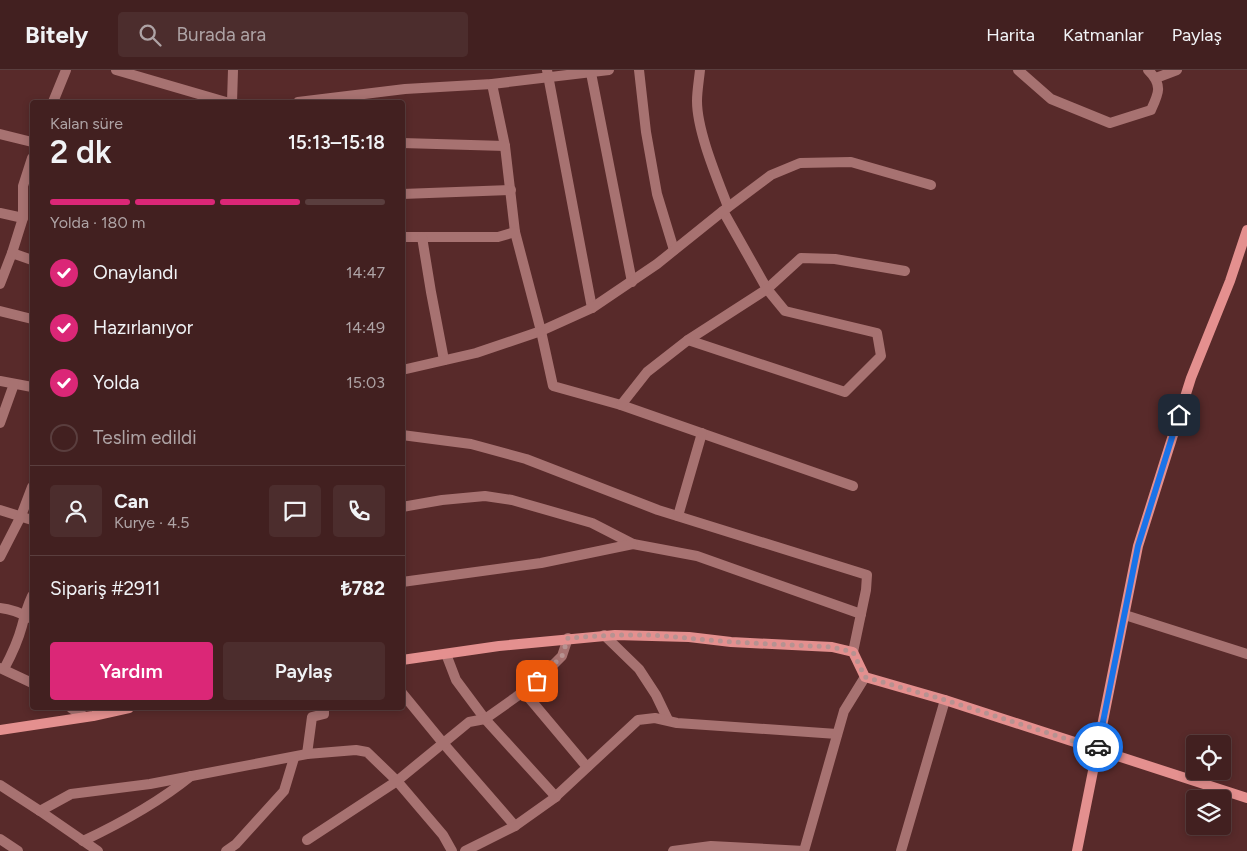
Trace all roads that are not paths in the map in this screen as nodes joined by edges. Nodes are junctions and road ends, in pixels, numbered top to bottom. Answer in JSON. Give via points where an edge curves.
{"nodes":[{"id":1,"x":66,"y":70,"type":"edge"},
{"id":2,"x":116,"y":70,"type":"edge"},
{"id":3,"x":233,"y":70,"type":"edge"},
{"id":4,"x":605,"y":70,"type":"edge"},
{"id":5,"x":639,"y":70,"type":"edge"},
{"id":6,"x":700,"y":70,"type":"edge"},
{"id":7,"x":1018,"y":70,"type":"edge"},
{"id":8,"x":1148,"y":70,"type":"edge"},
{"id":9,"x":1177,"y":70,"type":"edge"},
{"id":10,"x":591,"y":73,"type":"junction"},
{"id":11,"x":547,"y":74,"type":"edge"},
{"id":12,"x":1156,"y":78,"type":"junction"},
{"id":13,"x":492,"y":84,"type":"junction"},
{"id":14,"x":54,"y":100,"type":"edge"},
{"id":15,"x":219,"y":100,"type":"edge"},
{"id":16,"x":232,"y":100,"type":"edge"},
{"id":17,"x":314,"y":100,"type":"edge"},
{"id":18,"x":0,"y":134,"type":"edge"},
{"id":19,"x":30,"y":142,"type":"edge"},
{"id":20,"x":405,"y":143,"type":"edge"},
{"id":21,"x":505,"y":146,"type":"junction"},
{"id":22,"x":30,"y":172,"type":"edge"},
{"id":23,"x":931,"y":185,"type":"dead end"},
{"id":24,"x":28,"y":187,"type":"edge"},
{"id":25,"x":511,"y":190,"type":"junction"},
{"id":26,"x":405,"y":194,"type":"edge"},
{"id":27,"x":725,"y":209,"type":"junction"},
{"id":28,"x":0,"y":213,"type":"edge"},
{"id":29,"x":22,"y":218,"type":"junction"},
{"id":30,"x":1247,"y":230,"type":"edge"},
{"id":31,"x":515,"y":232,"type":"junction"},
{"id":32,"x":405,"y":237,"type":"edge"},
{"id":33,"x":422,"y":237,"type":"junction"},
{"id":34,"x":674,"y":250,"type":"junction"},
{"id":35,"x":12,"y":253,"type":"junction"},
{"id":36,"x":30,"y":259,"type":"edge"},
{"id":37,"x":905,"y":271,"type":"dead end"},
{"id":38,"x":1,"y":279,"type":"edge"},
{"id":39,"x":632,"y":282,"type":"junction"},
{"id":40,"x":766,"y":289,"type":"junction"},
{"id":41,"x":592,"y":308,"type":"junction"},
{"id":42,"x":0,"y":311,"type":"edge"},
{"id":43,"x":30,"y":318,"type":"edge"},
{"id":44,"x":541,"y":331,"type":"junction"},
{"id":45,"x":688,"y":340,"type":"junction"},
{"id":46,"x":444,"y":360,"type":"junction"},
{"id":47,"x":405,"y":369,"type":"edge"},
{"id":48,"x":0,"y":381,"type":"edge"},
{"id":49,"x":14,"y":384,"type":"junction"},
{"id":50,"x":30,"y":387,"type":"edge"},
{"id":51,"x":621,"y":405,"type":"junction"},
{"id":52,"x":0,"y":423,"type":"edge"},
{"id":53,"x":702,"y":433,"type":"junction"},
{"id":54,"x":405,"y":435,"type":"edge"},
{"id":55,"x":853,"y":486,"type":"dead end"},
{"id":56,"x":30,"y":492,"type":"edge"},
{"id":57,"x":405,"y":506,"type":"edge"},
{"id":58,"x":0,"y":510,"type":"edge"},
{"id":59,"x":21,"y":516,"type":"junction"},
{"id":60,"x":678,"y":516,"type":"junction"},
{"id":61,"x":30,"y":519,"type":"edge"},
{"id":62,"x":633,"y":544,"type":"junction"},
{"id":63,"x":0,"y":557,"type":"edge"},
{"id":64,"x":405,"y":582,"type":"edge"},
{"id":65,"x":0,"y":608,"type":"edge"},
{"id":66,"x":861,"y":614,"type":"junction"},
{"id":67,"x":1125,"y":615,"type":"junction"},
{"id":68,"x":28,"y":617,"type":"edge"},
{"id":69,"x":604,"y":636,"type":"junction"},
{"id":70,"x":568,"y":638,"type":"junction"},
{"id":71,"x":853,"y":652,"type":"junction"},
{"id":72,"x":446,"y":654,"type":"junction"},
{"id":73,"x":1247,"y":654,"type":"edge"},
{"id":74,"x":405,"y":660,"type":"edge"},
{"id":75,"x":2,"y":669,"type":"edge"},
{"id":76,"x":865,"y":677,"type":"junction"},
{"id":77,"x":30,"y":682,"type":"edge"},
{"id":78,"x":524,"y":692,"type":"junction"},
{"id":79,"x":405,"y":697,"type":"edge"},
{"id":80,"x":945,"y":700,"type":"junction"},
{"id":81,"x":78,"y":710,"type":"edge"},
{"id":82,"x":117,"y":710,"type":"edge"},
{"id":83,"x":324,"y":710,"type":"edge"},
{"id":84,"x":91,"y":714,"type":"edge"},
{"id":85,"x":485,"y":719,"type":"junction"},
{"id":86,"x":668,"y":720,"type":"junction"},
{"id":87,"x":0,"y":730,"type":"edge"},
{"id":88,"x":836,"y":734,"type":"junction"},
{"id":89,"x":443,"y":743,"type":"junction"},
{"id":90,"x":1098,"y":749,"type":"junction"},
{"id":91,"x":307,"y":754,"type":"junction"},
{"id":92,"x":294,"y":758,"type":"junction"},
{"id":93,"x":587,"y":767,"type":"junction"},
{"id":94,"x":192,"y":775,"type":"junction"},
{"id":95,"x":397,"y":781,"type":"junction"},
{"id":96,"x":0,"y":785,"type":"edge"},
{"id":97,"x":556,"y":797,"type":"junction"},
{"id":98,"x":1247,"y":798,"type":"edge"},
{"id":99,"x":40,"y":811,"type":"junction"},
{"id":100,"x":514,"y":826,"type":"junction"},
{"id":101,"x":0,"y":840,"type":"edge"},
{"id":102,"x":307,"y":840,"type":"dead end"},
{"id":103,"x":83,"y":841,"type":"junction"},
{"id":104,"x":18,"y":851,"type":"edge"},
{"id":105,"x":98,"y":851,"type":"edge"},
{"id":106,"x":226,"y":851,"type":"edge"},
{"id":107,"x":452,"y":851,"type":"edge"},
{"id":108,"x":466,"y":851,"type":"edge"},
{"id":109,"x":673,"y":851,"type":"edge"},
{"id":110,"x":804,"y":851,"type":"edge"},
{"id":111,"x":901,"y":851,"type":"edge"},
{"id":112,"x":1077,"y":851,"type":"edge"}],
"edges":[{"from":1,"to":14,"type":"street"},
{"from":2,"to":15,"type":"street"},
{"from":3,"to":16,"type":"street"},
{"from":4,"to":10,"type":"street"},
{"from":5,"to":34,"type":"street","via":[[657,194]]},
{"from":6,"to":27,"type":"street","via":[[696,103]]},
{"from":7,"to":12,"type":"street","via":[[1051,99],[1110,124],[1151,110],[1159,92]]},
{"from":8,"to":12,"type":"street"},
{"from":9,"to":12,"type":"street"},
{"from":10,"to":11,"type":"street"},
{"from":10,"to":39,"type":"street"},
{"from":11,"to":13,"type":"street"},
{"from":11,"to":41,"type":"street"},
{"from":13,"to":17,"type":"street","via":[[405,89]]},
{"from":13,"to":21,"type":"street"},
{"from":18,"to":19,"type":"street"},
{"from":20,"to":21,"type":"street"},
{"from":21,"to":25,"type":"street"},
{"from":22,"to":24,"type":"street"},
{"from":23,"to":27,"type":"street","via":[[851,162],[800,163],[771,175]]},
{"from":24,"to":29,"type":"street"},
{"from":25,"to":26,"type":"street"},
{"from":25,"to":31,"type":"street"},
{"from":27,"to":34,"type":"street"},
{"from":27,"to":40,"type":"street"},
{"from":28,"to":29,"type":"street"},
{"from":29,"to":35,"type":"street"},
{"from":30,"to":67,"type":"street","via":[[1191,378],[1138,546]]},
{"from":31,"to":33,"type":"street","via":[[498,236]]},
{"from":31,"to":44,"type":"street"},
{"from":32,"to":33,"type":"street"},
{"from":33,"to":46,"type":"street"},
{"from":34,"to":39,"type":"street"},
{"from":35,"to":36,"type":"street"},
{"from":35,"to":38,"type":"street"},
{"from":37,"to":40,"type":"street","via":[[835,259],[801,258]]},
{"from":39,"to":41,"type":"street"},
{"from":40,"to":45,"type":"street"},
{"from":40,"to":45,"type":"street","via":[[785,311],[876,333],[881,356],[845,392]]},
{"from":41,"to":44,"type":"street"},
{"from":42,"to":43,"type":"street"},
{"from":44,"to":46,"type":"street"},
{"from":44,"to":51,"type":"street","via":[[553,386]]},
{"from":45,"to":51,"type":"street","via":[[647,372]]},
{"from":46,"to":47,"type":"street"},
{"from":48,"to":49,"type":"street"},
{"from":49,"to":50,"type":"street"},
{"from":49,"to":52,"type":"street"},
{"from":51,"to":53,"type":"street"},
{"from":53,"to":55,"type":"street"},
{"from":53,"to":60,"type":"street"},
{"from":54,"to":60,"type":"street","via":[[471,444],[526,459]]},
{"from":56,"to":59,"type":"street"},
{"from":57,"to":62,"type":"street","via":[[485,496],[512,500],[592,523]]},
{"from":58,"to":59,"type":"street"},
{"from":59,"to":61,"type":"street"},
{"from":59,"to":63,"type":"street"},
{"from":60,"to":66,"type":"street","via":[[867,575]]},
{"from":62,"to":64,"type":"street","via":[[541,562]]},
{"from":62,"to":66,"type":"street","via":[[697,556]]},
{"from":65,"to":68,"type":"street"},
{"from":66,"to":71,"type":"street"},
{"from":67,"to":73,"type":"street"},
{"from":67,"to":90,"type":"street"},
{"from":68,"to":75,"type":"street"},
{"from":69,"to":70,"type":"street"},
{"from":69,"to":71,"type":"street","via":[[689,637],[832,647]]},
{"from":69,"to":86,"type":"street","via":[[639,669]]},
{"from":70,"to":72,"type":"street"},
{"from":70,"to":78,"type":"street","via":[[562,656]]},
{"from":71,"to":76,"type":"street"},
{"from":72,"to":74,"type":"street"},
{"from":72,"to":85,"type":"street","via":[[456,680]]},
{"from":75,"to":77,"type":"street"},
{"from":76,"to":80,"type":"street"},
{"from":76,"to":88,"type":"street","via":[[844,711]]},
{"from":78,"to":85,"type":"street"},
{"from":78,"to":93,"type":"street"},
{"from":79,"to":89,"type":"street"},
{"from":80,"to":90,"type":"street"},
{"from":80,"to":111,"type":"street"},
{"from":81,"to":84,"type":"street"},
{"from":82,"to":84,"type":"street"},
{"from":83,"to":91,"type":"street","via":[[324,714],[312,717]]},
{"from":84,"to":87,"type":"street"},
{"from":85,"to":89,"type":"street","via":[[469,722]]},
{"from":85,"to":97,"type":"street"},
{"from":86,"to":88,"type":"street"},
{"from":86,"to":93,"type":"street","via":[[638,720]]},
{"from":88,"to":110,"type":"street"},
{"from":89,"to":95,"type":"street"},
{"from":89,"to":100,"type":"street"},
{"from":90,"to":98,"type":"street"},
{"from":90,"to":112,"type":"street"},
{"from":91,"to":92,"type":"street"},
{"from":91,"to":95,"type":"street","via":[[367,752]]},
{"from":92,"to":94,"type":"street"},
{"from":92,"to":106,"type":"street","via":[[284,790]]},
{"from":93,"to":97,"type":"street"},
{"from":94,"to":99,"type":"street","via":[[71,794]]},
{"from":94,"to":103,"type":"street","via":[[170,794]]},
{"from":95,"to":102,"type":"street"},
{"from":95,"to":107,"type":"street","via":[[443,835]]},
{"from":96,"to":99,"type":"street"},
{"from":97,"to":100,"type":"street"},
{"from":99,"to":103,"type":"street"},
{"from":100,"to":108,"type":"street"},
{"from":101,"to":104,"type":"street"},
{"from":103,"to":105,"type":"street"},
{"from":109,"to":110,"type":"street","via":[[711,846]]}]}
